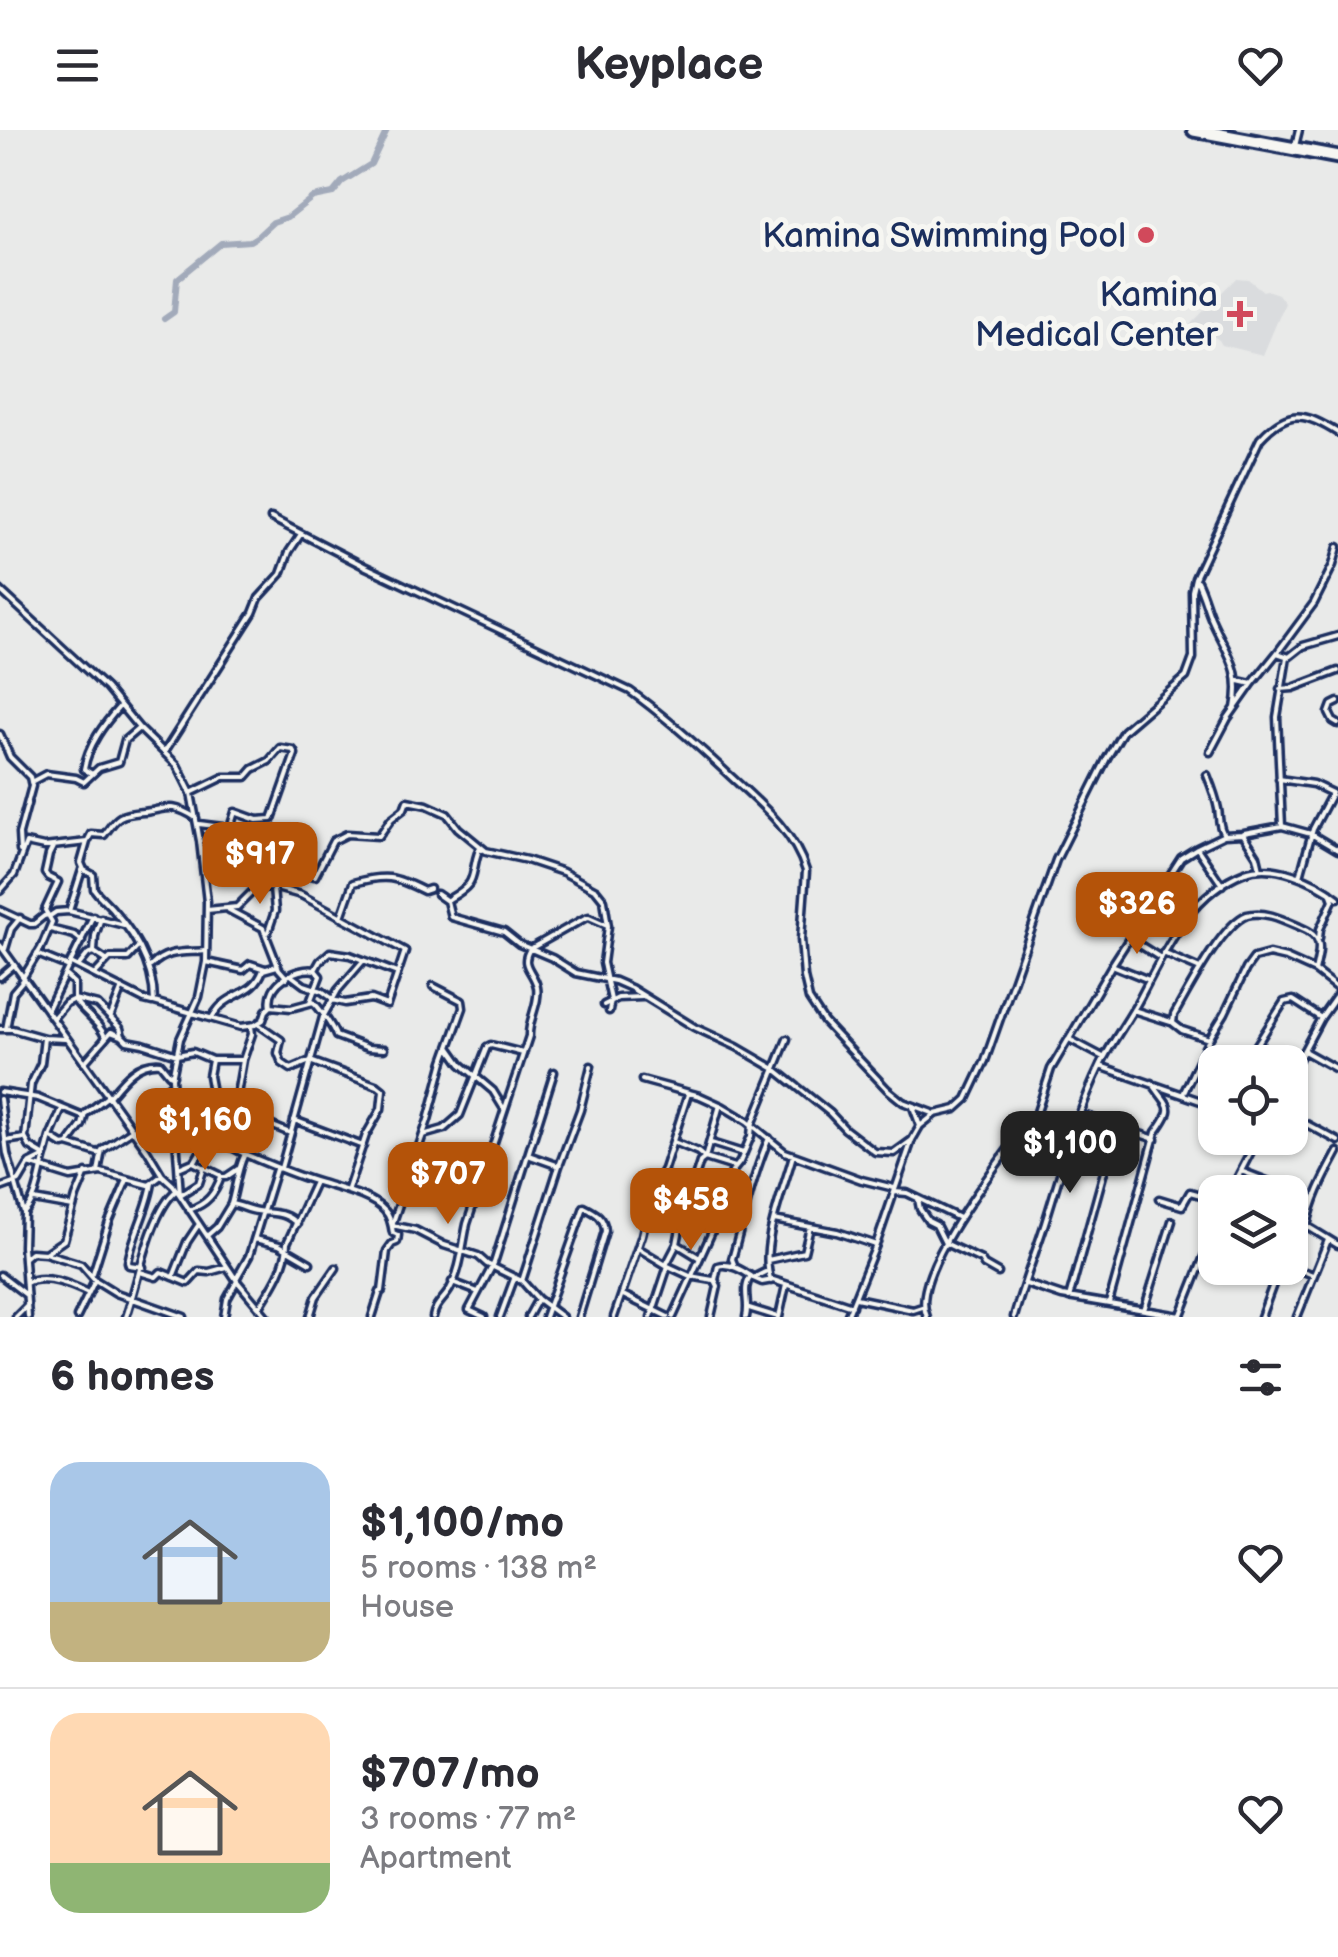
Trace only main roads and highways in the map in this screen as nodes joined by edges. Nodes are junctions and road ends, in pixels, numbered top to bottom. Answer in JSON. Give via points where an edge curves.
{"nodes":[{"id":1,"x":1194,"y":130,"type":"edge"},
{"id":2,"x":1338,"y":157,"type":"edge"}],
"edges":[{"from":1,"to":2,"type":"highway"}]}
